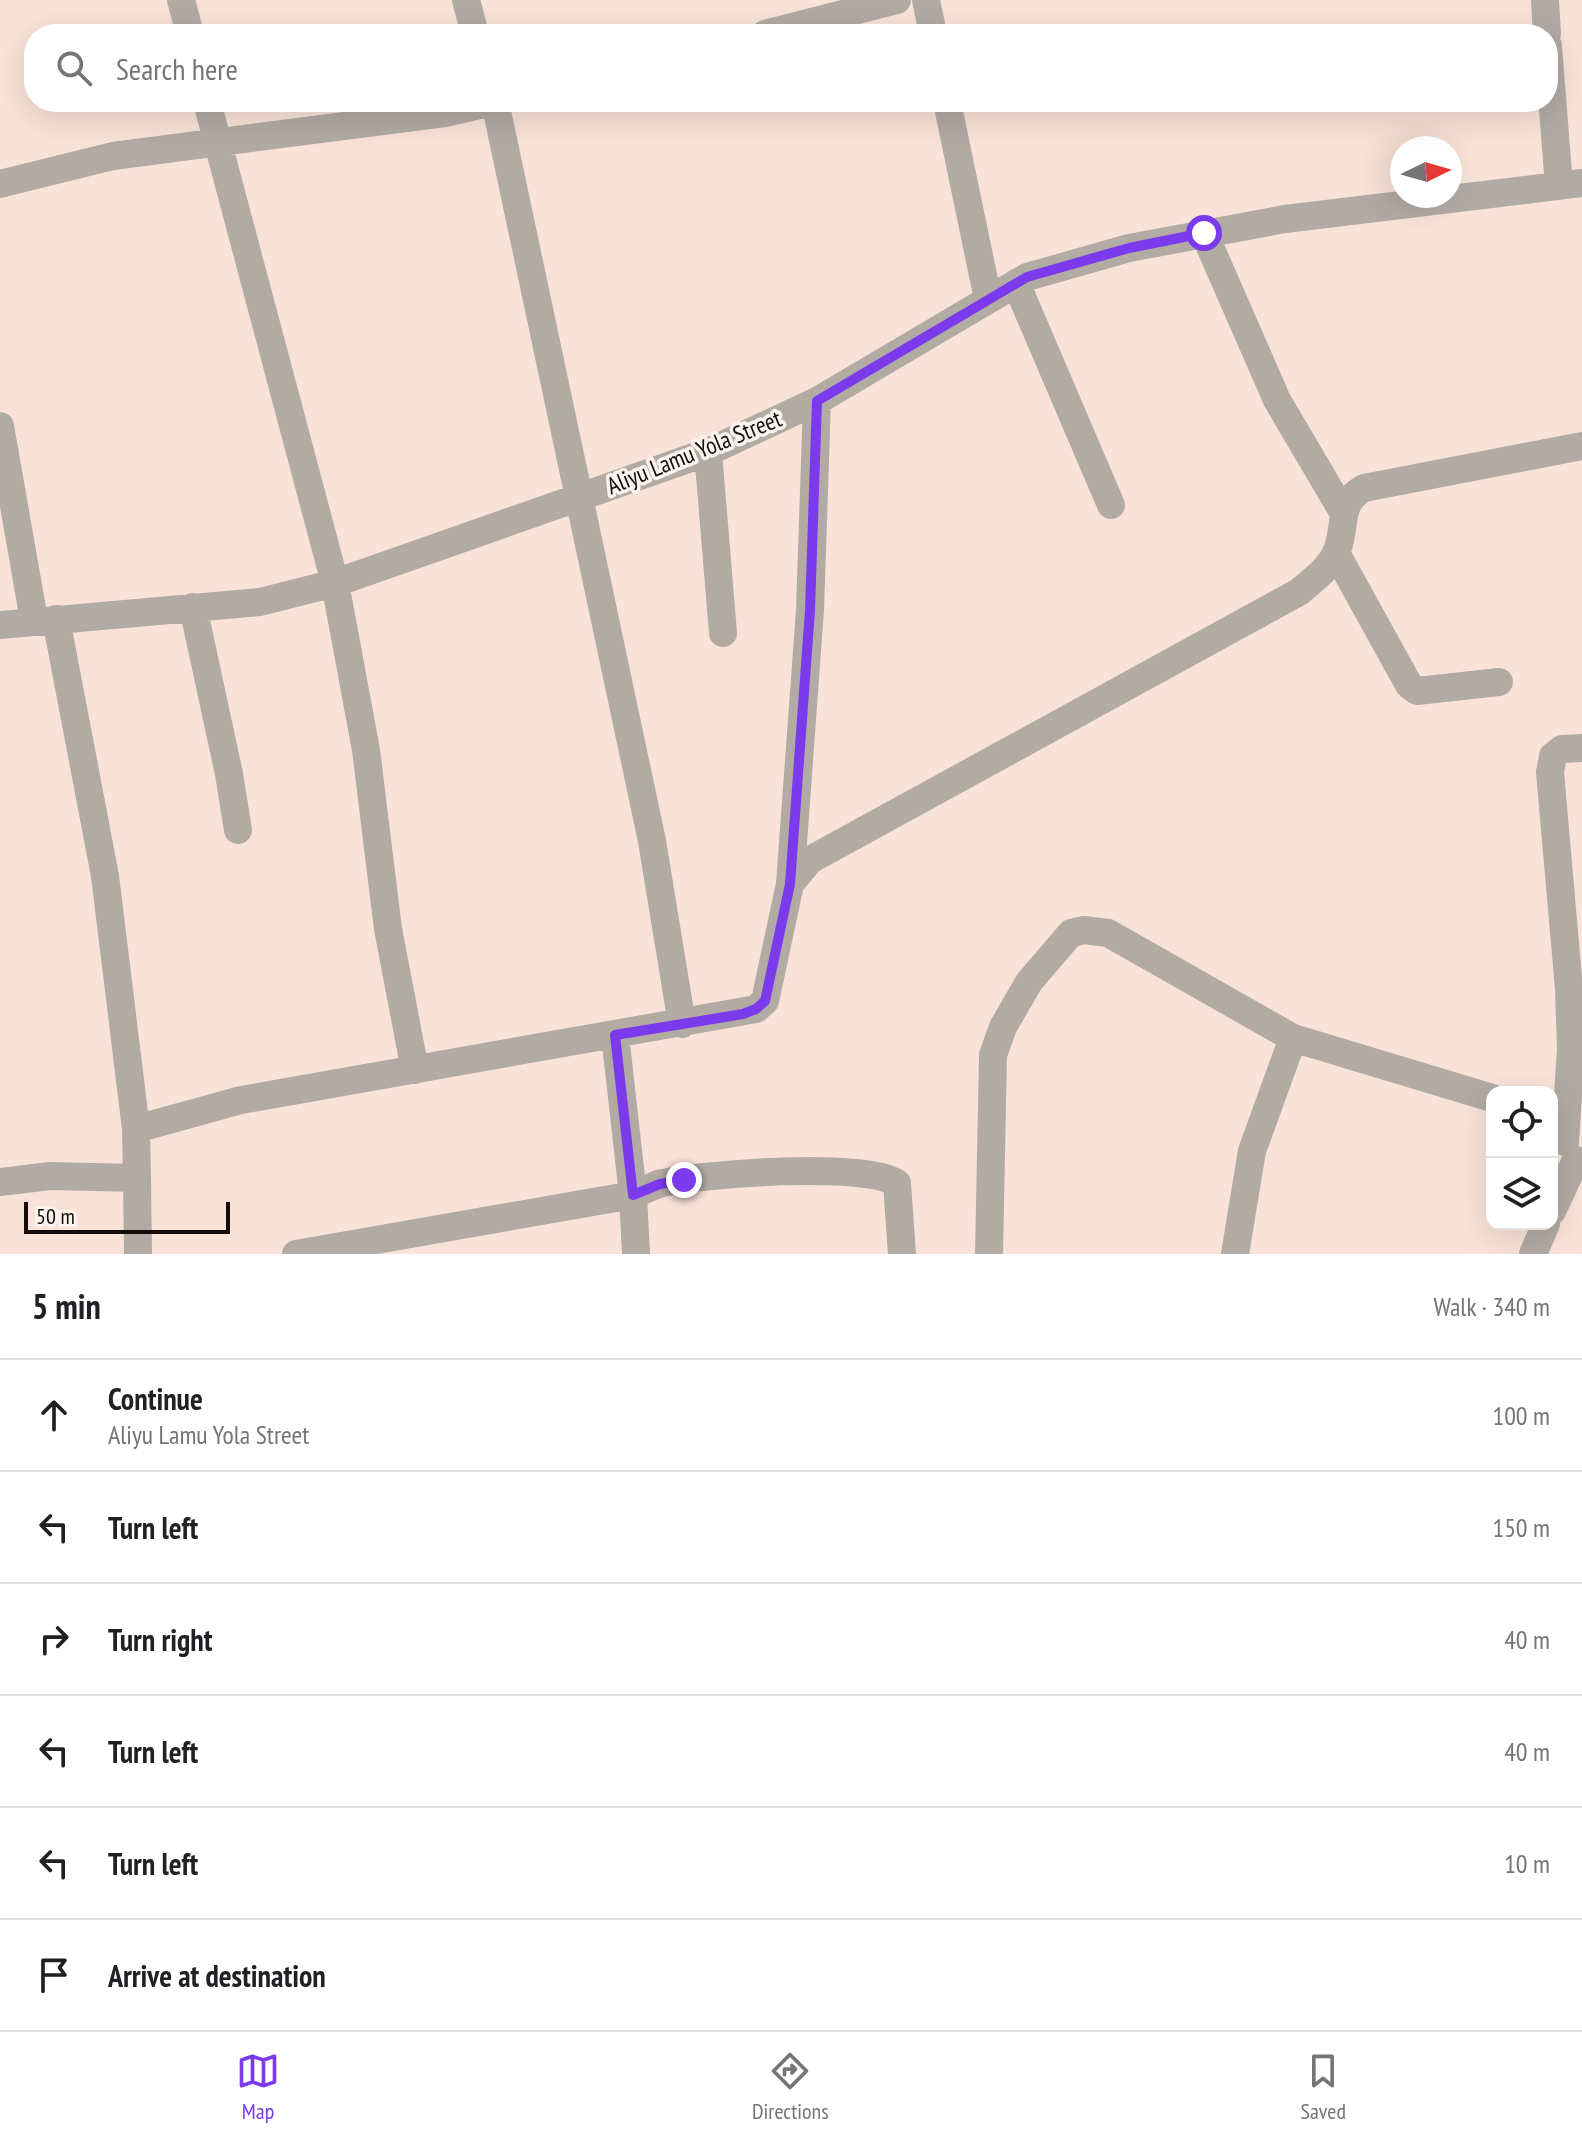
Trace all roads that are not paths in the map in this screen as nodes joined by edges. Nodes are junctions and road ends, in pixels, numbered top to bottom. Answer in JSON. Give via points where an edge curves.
{"nodes":[{"id":1,"x":181,"y":0,"type":"edge"},
{"id":2,"x":466,"y":0,"type":"edge"},
{"id":3,"x":897,"y":0,"type":"edge"},
{"id":4,"x":926,"y":0,"type":"edge"},
{"id":5,"x":1545,"y":0,"type":"edge"},
{"id":6,"x":187,"y":24,"type":"edge"},
{"id":7,"x":472,"y":24,"type":"edge"},
{"id":8,"x":804,"y":24,"type":"edge"},
{"id":9,"x":931,"y":24,"type":"edge"},
{"id":10,"x":1546,"y":24,"type":"edge"},
{"id":11,"x":1558,"y":106,"type":"edge"},
{"id":12,"x":210,"y":112,"type":"edge"},
{"id":13,"x":449,"y":112,"type":"edge"},
{"id":14,"x":495,"y":112,"type":"edge"},
{"id":15,"x":949,"y":112,"type":"edge"},
{"id":16,"x":218,"y":142,"type":"junction"},
{"id":17,"x":0,"y":184,"type":"edge"},
{"id":18,"x":1571,"y":184,"type":"edge"},
{"id":19,"x":1204,"y":233,"type":"junction"},
{"id":20,"x":1016,"y":283,"type":"junction"},
{"id":21,"x":988,"y":299,"type":"junction"},
{"id":22,"x":817,"y":401,"type":"junction"},
{"id":23,"x":0,"y":426,"type":"edge"},
{"id":24,"x":1582,"y":446,"type":"edge"},
{"id":25,"x":708,"y":452,"type":"junction"},
{"id":26,"x":577,"y":498,"type":"junction"},
{"id":27,"x":1111,"y":505,"type":"dead end"},
{"id":28,"x":1343,"y":512,"type":"junction"},
{"id":29,"x":1336,"y":553,"type":"junction"},
{"id":30,"x":335,"y":583,"type":"junction"},
{"id":31,"x":193,"y":607,"type":"junction"},
{"id":32,"x":45,"y":619,"type":"junction"},
{"id":33,"x":0,"y":625,"type":"edge"},
{"id":34,"x":723,"y":633,"type":"dead end"},
{"id":35,"x":1499,"y":682,"type":"dead end"},
{"id":36,"x":1582,"y":748,"type":"edge"},
{"id":37,"x":238,"y":830,"type":"dead end"},
{"id":38,"x":790,"y":884,"type":"junction"},
{"id":39,"x":682,"y":1024,"type":"junction"},
{"id":40,"x":615,"y":1035,"type":"junction"},
{"id":41,"x":1293,"y":1038,"type":"junction"},
{"id":42,"x":415,"y":1070,"type":"junction"},
{"id":43,"x":1486,"y":1096,"type":"edge"},
{"id":44,"x":136,"y":1129,"type":"junction"},
{"id":45,"x":1569,"y":1150,"type":"edge"},
{"id":46,"x":137,"y":1178,"type":"junction"},
{"id":47,"x":0,"y":1182,"type":"edge"},
{"id":48,"x":1558,"y":1189,"type":"edge"},
{"id":49,"x":633,"y":1195,"type":"junction"},
{"id":50,"x":1543,"y":1230,"type":"edge"},
{"id":51,"x":138,"y":1254,"type":"edge"},
{"id":52,"x":296,"y":1254,"type":"edge"},
{"id":53,"x":636,"y":1254,"type":"edge"},
{"id":54,"x":902,"y":1254,"type":"edge"},
{"id":55,"x":989,"y":1254,"type":"edge"},
{"id":56,"x":1235,"y":1254,"type":"edge"},
{"id":57,"x":1533,"y":1254,"type":"edge"}],
"edges":[{"from":1,"to":6,"type":"street"},
{"from":2,"to":7,"type":"street"},
{"from":3,"to":8,"type":"street"},
{"from":4,"to":9,"type":"street"},
{"from":5,"to":10,"type":"street"},
{"from":11,"to":18,"type":"street"},
{"from":12,"to":16,"type":"street"},
{"from":13,"to":16,"type":"street"},
{"from":14,"to":26,"type":"street"},
{"from":15,"to":21,"type":"street"},
{"from":16,"to":17,"type":"street","via":[[113,156]]},
{"from":16,"to":30,"type":"street"},
{"from":18,"to":19,"type":"street","name":"Aliyu Lamu Yola Street"},
{"from":19,"to":20,"type":"street","name":"Aliyu Lamu Yola Street","via":[[1129,248]]},
{"from":19,"to":28,"type":"street","via":[[1277,400]]},
{"from":20,"to":21,"type":"street","name":"Aliyu Lamu Yola Street"},
{"from":20,"to":27,"type":"street"},
{"from":21,"to":22,"type":"street","name":"Aliyu Lamu Yola Street"},
{"from":22,"to":25,"type":"street","name":"Aliyu Lamu Yola Street"},
{"from":22,"to":38,"type":"street","via":[[810,610]]},
{"from":23,"to":32,"type":"street"},
{"from":24,"to":28,"type":"street","via":[[1364,488],[1350,496]]},
{"from":25,"to":26,"type":"street","name":"Aliyu Lamu Yola Street"},
{"from":25,"to":34,"type":"street"},
{"from":26,"to":30,"type":"street","name":"Aliyu Lamu Yola Street"},
{"from":26,"to":39,"type":"street","via":[[652,841]]},
{"from":28,"to":29,"type":"street"},
{"from":29,"to":35,"type":"street","via":[[1409,685],[1417,691]]},
{"from":29,"to":38,"type":"street","via":[[1299,592],[810,860]]},
{"from":30,"to":31,"type":"street","name":"Aliyu Lamu Yola Street","via":[[260,602]]},
{"from":30,"to":42,"type":"street"},
{"from":31,"to":32,"type":"street","name":"Aliyu Lamu Yola Street"},
{"from":31,"to":37,"type":"street"},
{"from":32,"to":33,"type":"street","name":"Aliyu Lamu Yola Street"},
{"from":32,"to":44,"type":"street","via":[[105,876]]},
{"from":36,"to":45,"type":"street","via":[[1562,749],[1553,756],[1550,772],[1569,989]]},
{"from":38,"to":39,"type":"street","via":[[765,1001],[743,1014]]},
{"from":39,"to":40,"type":"street"},
{"from":40,"to":42,"type":"street"},
{"from":40,"to":49,"type":"street"},
{"from":41,"to":43,"type":"street"},
{"from":41,"to":55,"type":"street","via":[[1108,933],[1071,933],[1029,982],[993,1055]]},
{"from":41,"to":56,"type":"street","via":[[1252,1151]]},
{"from":42,"to":44,"type":"street","via":[[241,1100]]},
{"from":44,"to":46,"type":"street"},
{"from":45,"to":48,"type":"street"},
{"from":46,"to":47,"type":"street","via":[[50,1176]]},
{"from":46,"to":51,"type":"street"},
{"from":49,"to":52,"type":"street"},
{"from":49,"to":53,"type":"street"},
{"from":49,"to":54,"type":"street","via":[[660,1184],[733,1173],[870,1173],[897,1183]]},
{"from":50,"to":57,"type":"street"}]}
